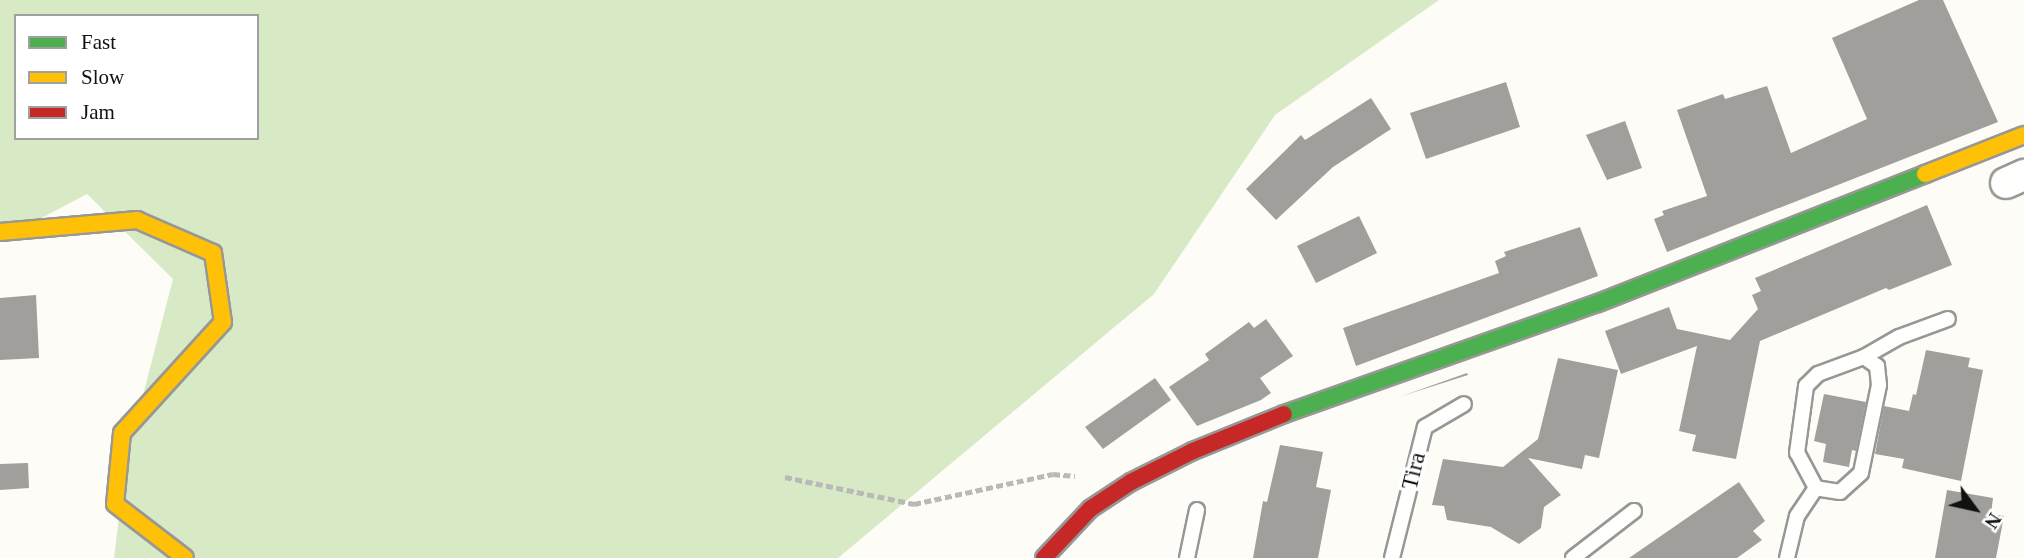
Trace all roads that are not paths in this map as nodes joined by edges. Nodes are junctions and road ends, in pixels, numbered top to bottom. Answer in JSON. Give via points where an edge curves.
{"nodes":[{"id":1,"x":2024,"y":135,"type":"edge"},
{"id":2,"x":0,"y":232,"type":"edge"},
{"id":3,"x":1948,"y":319,"type":"dead end"},
{"id":4,"x":1864,"y":357,"type":"junction"},
{"id":5,"x":1464,"y":404,"type":"dead end"},
{"id":6,"x":1816,"y":488,"type":"junction"},
{"id":7,"x":1197,"y":510,"type":"dead end"},
{"id":8,"x":1634,"y":511,"type":"dead end"},
{"id":9,"x":185,"y":558,"type":"edge"},
{"id":10,"x":1045,"y":558,"type":"edge"},
{"id":11,"x":1187,"y":558,"type":"edge"},
{"id":12,"x":1392,"y":558,"type":"edge"},
{"id":13,"x":1573,"y":558,"type":"edge"},
{"id":14,"x":1787,"y":558,"type":"edge"}],
"edges":[{"from":1,"to":10,"type":"street","via":[[1598,303],[1193,451],[1090,509]]},
{"from":2,"to":9,"type":"street","via":[[137,220],[213,253],[223,322],[122,433],[116,492],[115,504]]},
{"from":3,"to":4,"type":"lane","via":[[1899,337]]},
{"from":4,"to":6,"type":"lane","via":[[1818,374],[1806,386],[1797,453]]},
{"from":4,"to":6,"type":"lane","via":[[1877,366],[1880,385],[1861,473],[1840,492]]},
{"from":5,"to":12,"type":"lane","name":"Tira","via":[[1425,427]]},
{"from":6,"to":14,"type":"lane","via":[[1797,516]]},
{"from":7,"to":11,"type":"lane"},
{"from":8,"to":13,"type":"lane"}]}
